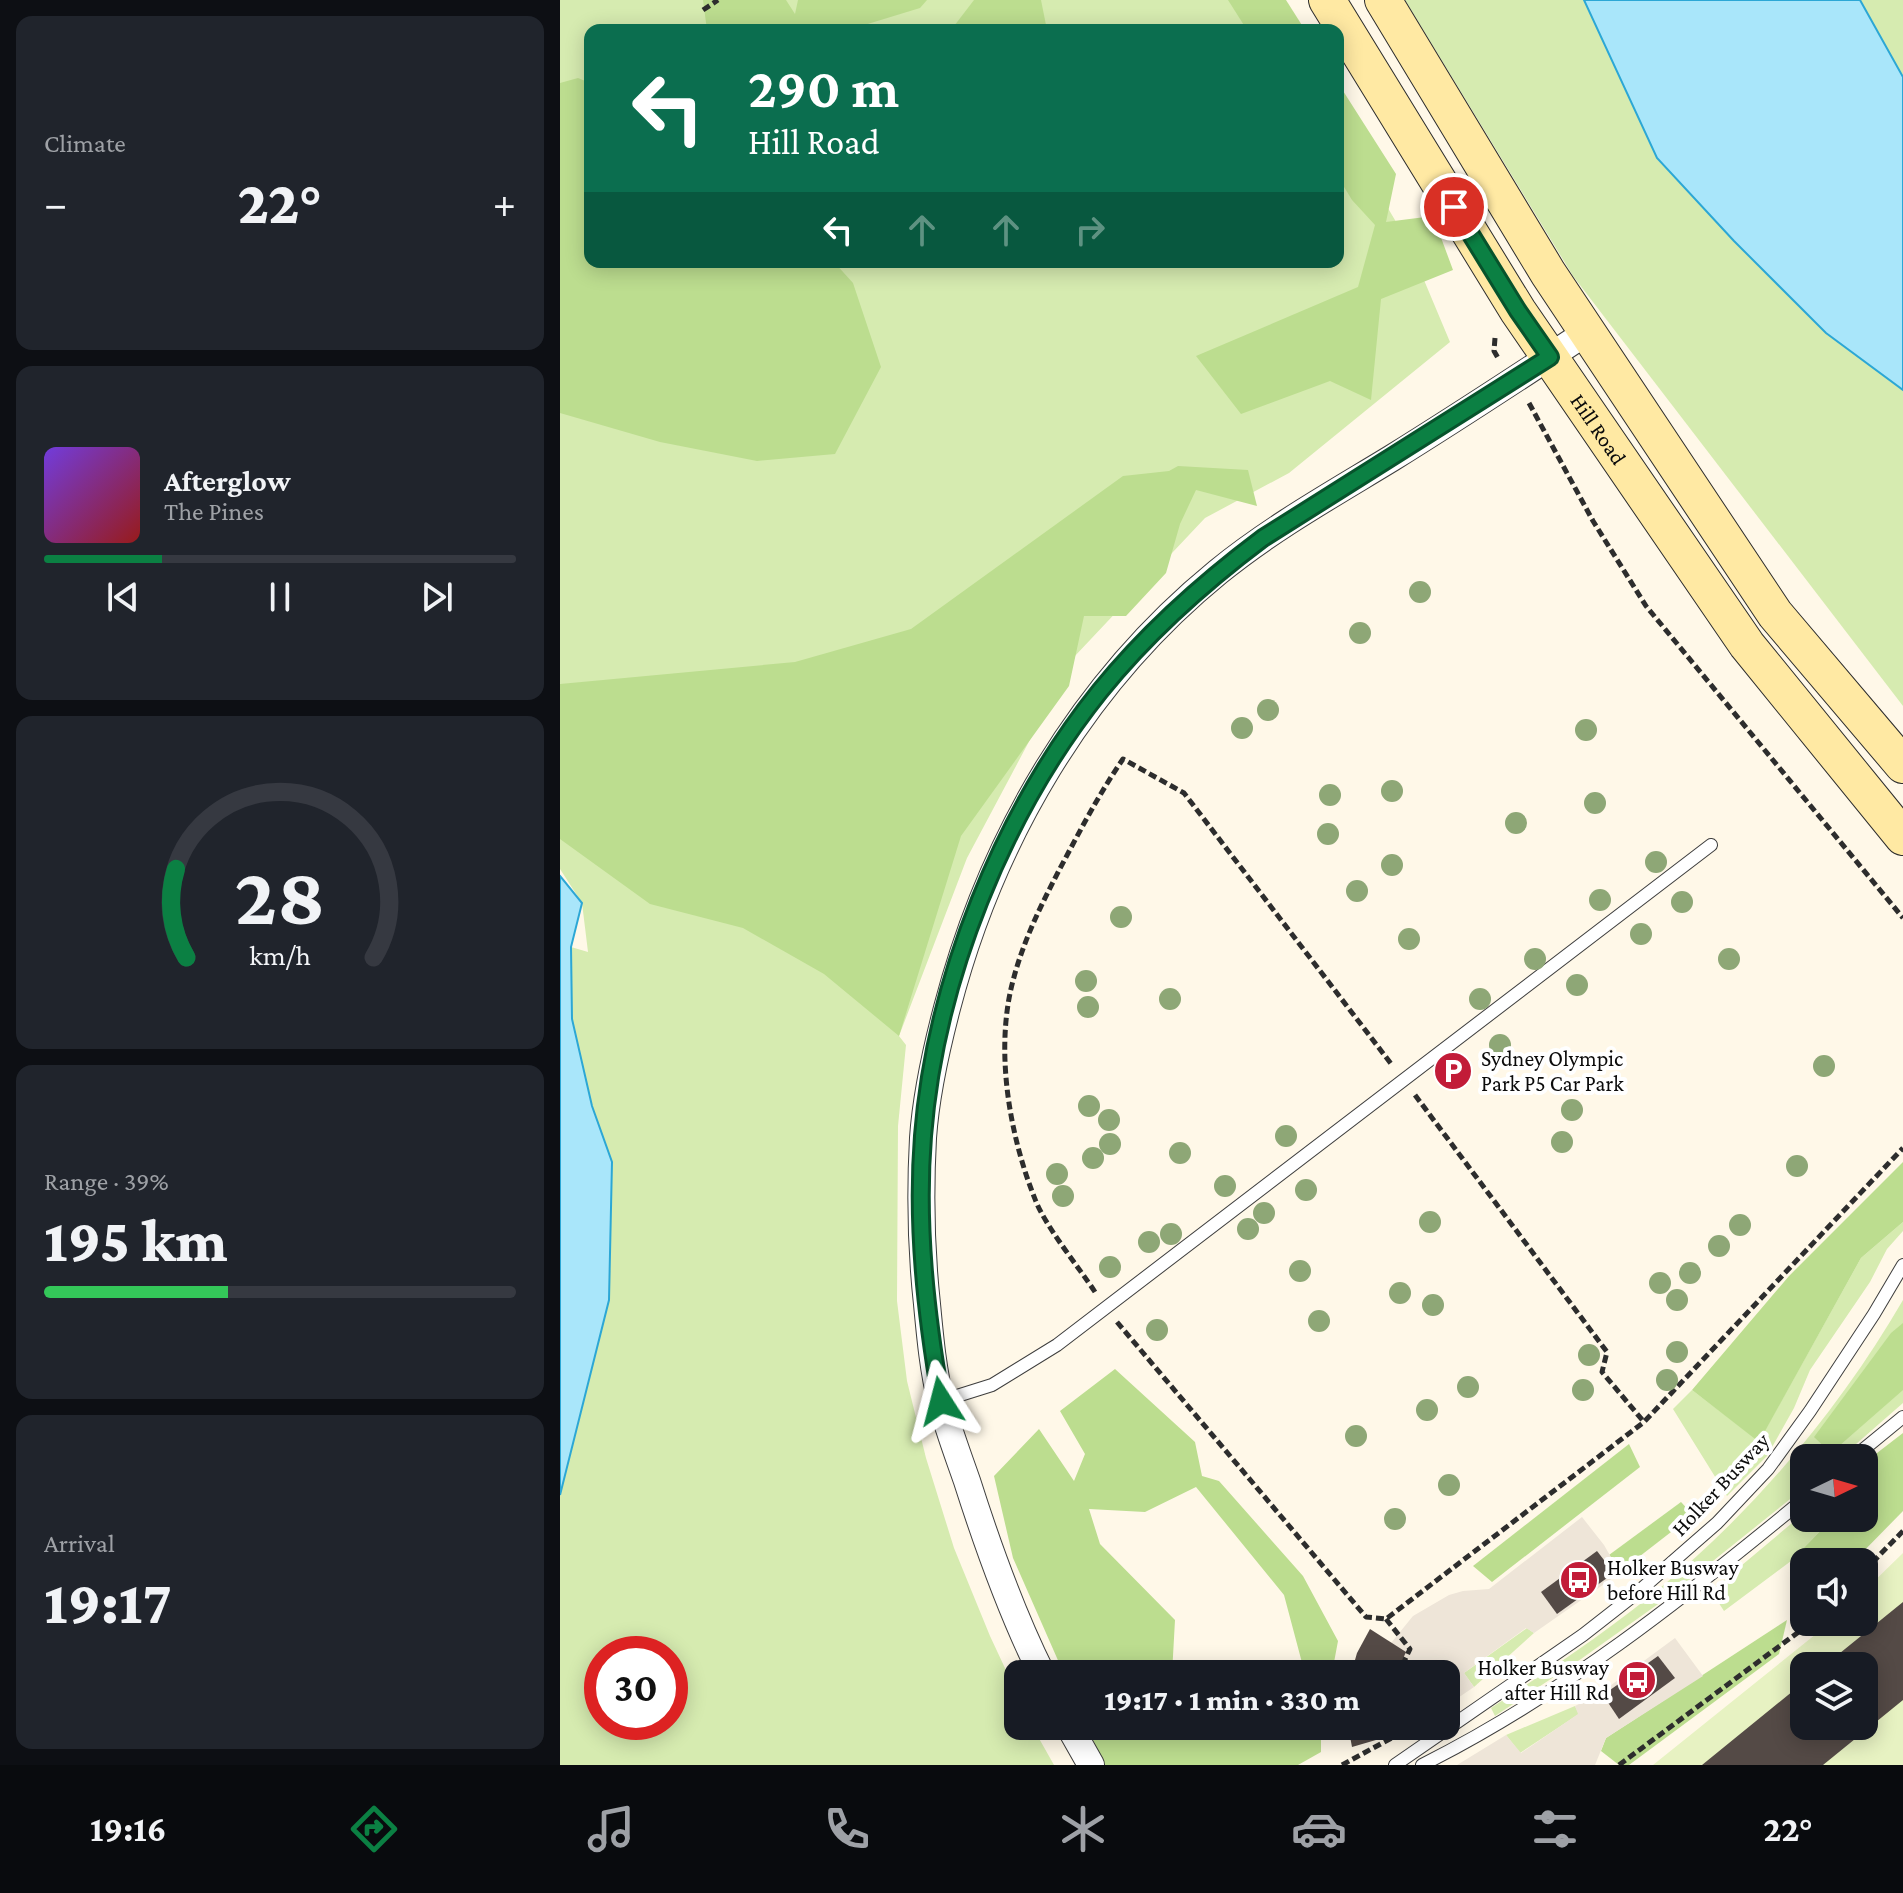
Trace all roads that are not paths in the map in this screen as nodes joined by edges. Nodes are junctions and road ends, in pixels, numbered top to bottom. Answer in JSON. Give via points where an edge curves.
{"nodes":[{"id":1,"x":1327,"y":0,"type":"edge"},
{"id":2,"x":1383,"y":0,"type":"edge"},
{"id":3,"x":1342,"y":24,"type":"edge"},
{"id":4,"x":1344,"y":28,"type":"edge"},
{"id":5,"x":1587,"y":332,"type":"junction"},
{"id":6,"x":1550,"y":357,"type":"junction"},
{"id":7,"x":1903,"y":765,"type":"edge"},
{"id":8,"x":1903,"y":837,"type":"edge"},
{"id":9,"x":1711,"y":845,"type":"dead end"},
{"id":10,"x":1903,"y":1265,"type":"edge"},
{"id":11,"x":941,"y":1401,"type":"junction"},
{"id":12,"x":1903,"y":1417,"type":"edge"},
{"id":13,"x":1870,"y":1444,"type":"edge"},
{"id":14,"x":1790,"y":1510,"type":"edge"},
{"id":15,"x":1035,"y":1660,"type":"edge"},
{"id":16,"x":1077,"y":1740,"type":"edge"},
{"id":17,"x":1091,"y":1765,"type":"edge"},
{"id":18,"x":1395,"y":1765,"type":"edge"},
{"id":19,"x":1422,"y":1765,"type":"edge"}],
"edges":[{"from":1,"to":3,"type":"main road","name":"Hill Road"},
{"from":2,"to":5,"type":"main road","name":"Hill Road"},
{"from":4,"to":6,"type":"main road","name":"Hill Road"},
{"from":5,"to":6,"type":"street"},
{"from":5,"to":7,"type":"main road","name":"Hill Road","via":[[1775,614]]},
{"from":6,"to":8,"type":"main road","name":"Hill Road","via":[[1747,645]]},
{"from":6,"to":11,"type":"street","via":[[1263,538],[1218,572],[1156,629],[1057,751],[978,905],[936,1050],[923,1136],[921,1251]]},
{"from":9,"to":11,"type":"lane","via":[[1057,1345],[992,1385]]},
{"from":10,"to":18,"type":"lane","name":"Holker Busway","via":[[1785,1446],[1717,1523],[1583,1635]]},
{"from":11,"to":15,"type":"street","via":[[987,1544]]},
{"from":12,"to":13,"type":"lane"},
{"from":14,"to":19,"type":"lane","via":[[1612,1651],[1484,1734]]},
{"from":16,"to":17,"type":"street"}]}
